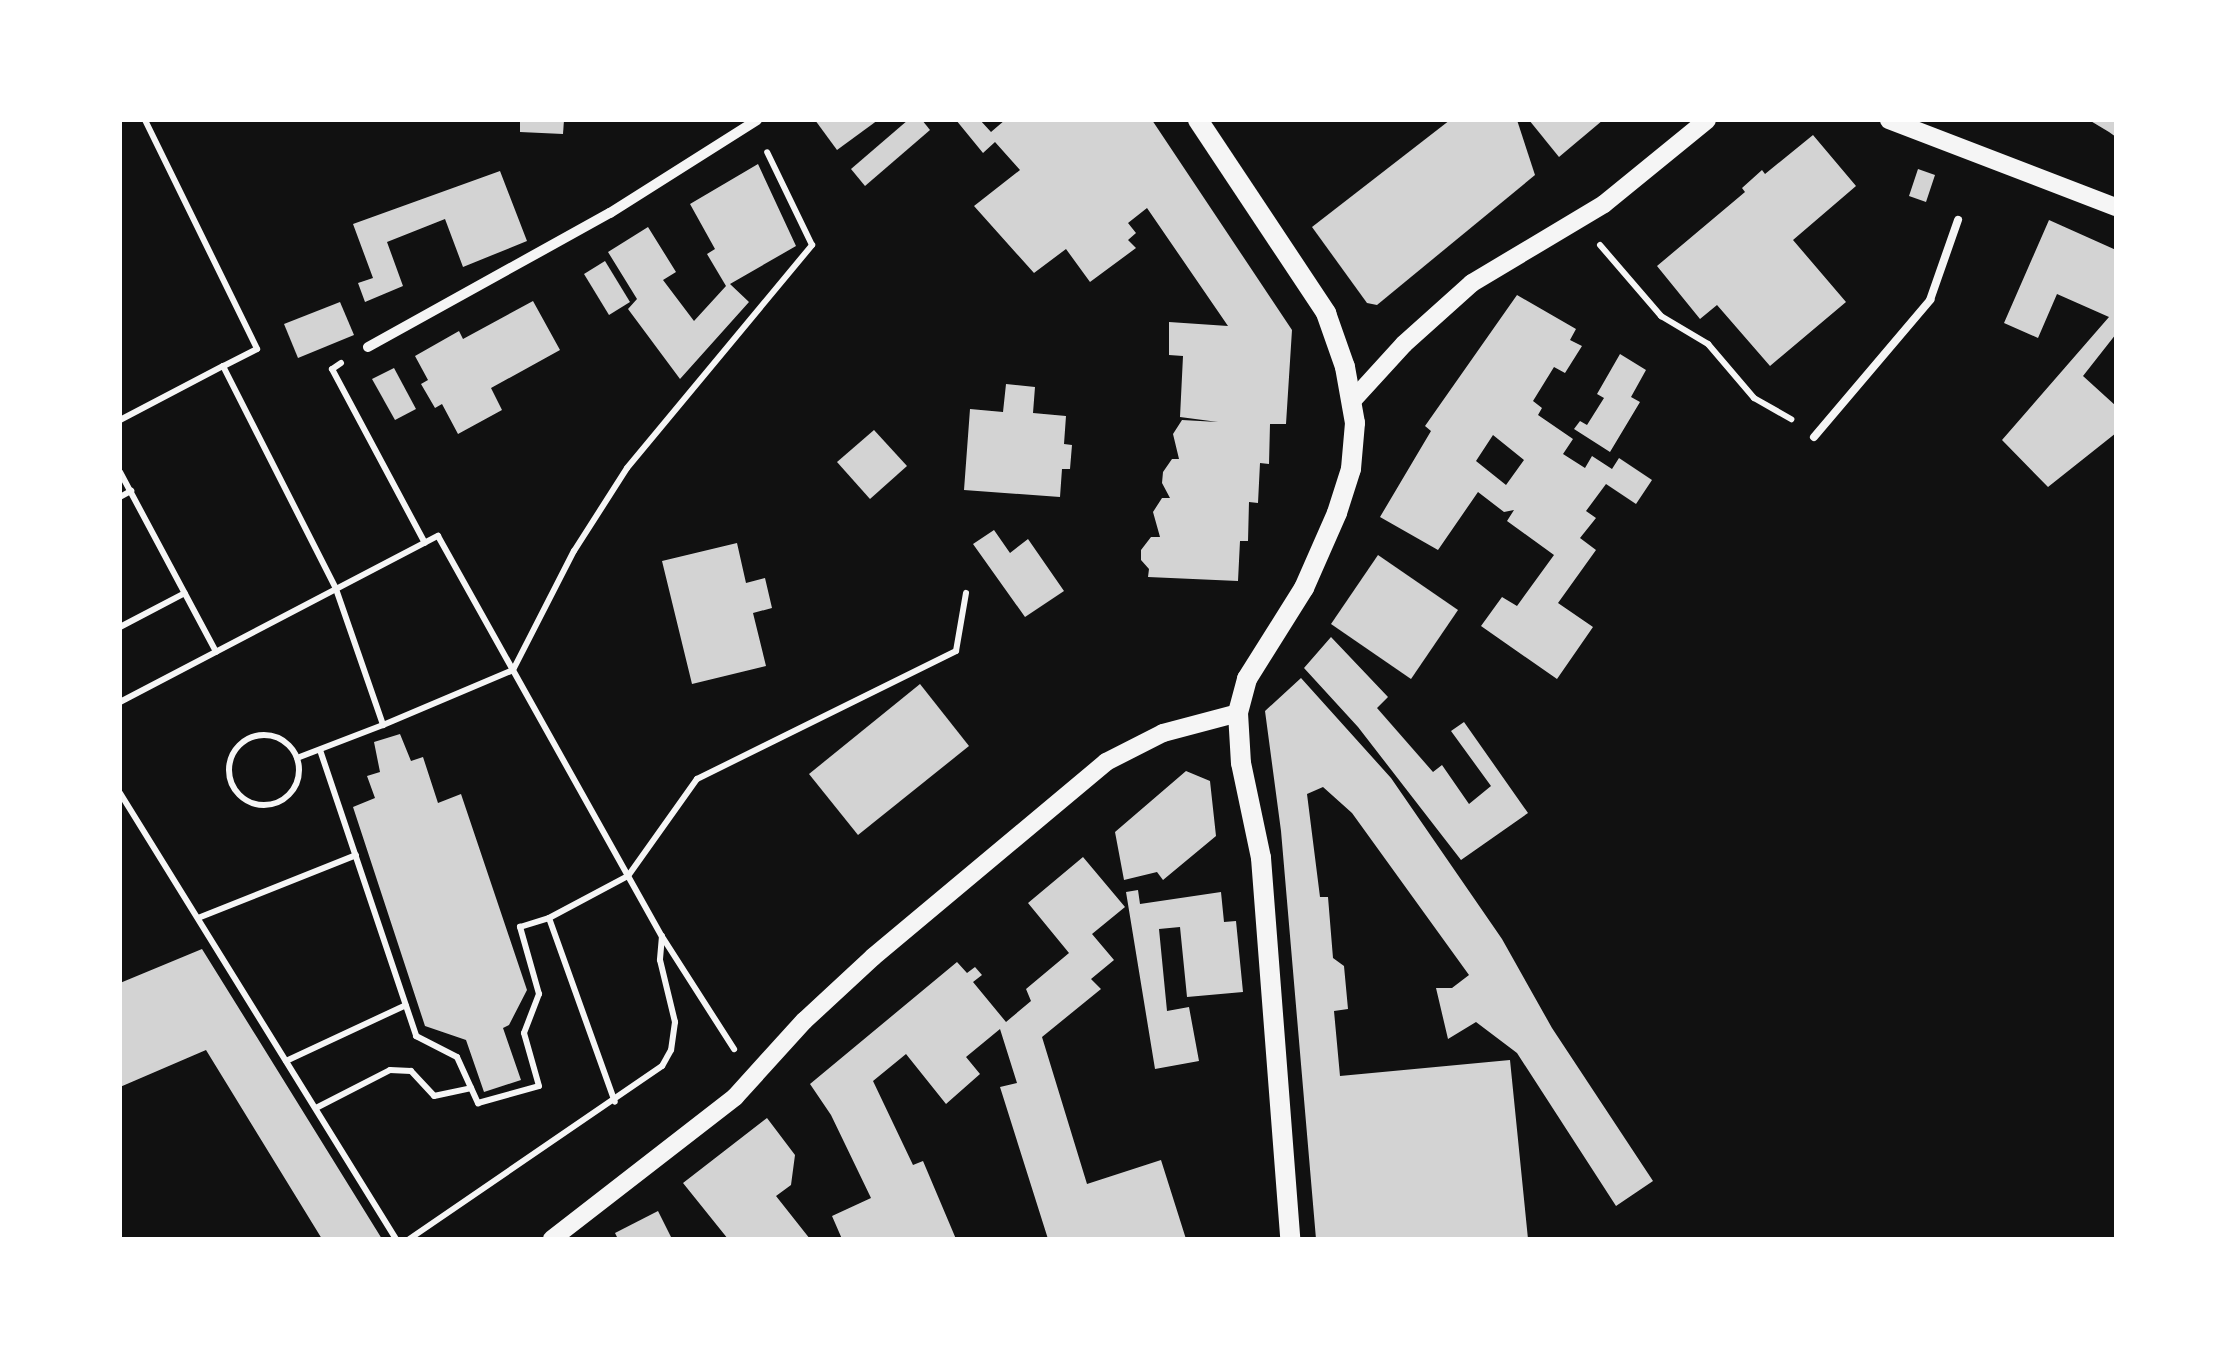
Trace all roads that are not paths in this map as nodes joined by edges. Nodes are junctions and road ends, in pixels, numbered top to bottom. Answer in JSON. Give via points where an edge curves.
{"nodes":[{"id":1,"x":1198,"y":120,"type":"edge"},
{"id":2,"x":1707,"y":120,"type":"edge"},
{"id":3,"x":1889,"y":120,"type":"edge"},
{"id":4,"x":755,"y":121,"type":"edge"},
{"id":5,"x":2116,"y":208,"type":"edge"},
{"id":6,"x":1958,"y":220,"type":"dead end"},
{"id":7,"x":368,"y":347,"type":"road end"},
{"id":8,"x":1352,"y":400,"type":"junction"},
{"id":9,"x":1814,"y":436,"type":"road end"},
{"id":10,"x":1238,"y":713,"type":"junction"},
{"id":11,"x":552,"y":1239,"type":"edge"},
{"id":12,"x":1290,"y":1239,"type":"edge"}],
"edges":[{"from":1,"to":8,"type":"main road","via":[[1319,300]]},
{"from":2,"to":8,"type":"street","via":[[1580,221],[1472,283]]},
{"from":3,"to":5,"type":"street"},
{"from":4,"to":7,"type":"street","via":[[610,214]]},
{"from":6,"to":9,"type":"lane","via":[[1930,300]]},
{"from":8,"to":10,"type":"main road","via":[[1353,453],[1343,498],[1304,588],[1247,678]]},
{"from":10,"to":11,"type":"street","via":[[1163,733],[1106,762],[874,957],[735,1097]]},
{"from":10,"to":12,"type":"main road","via":[[1261,858]]}]}
